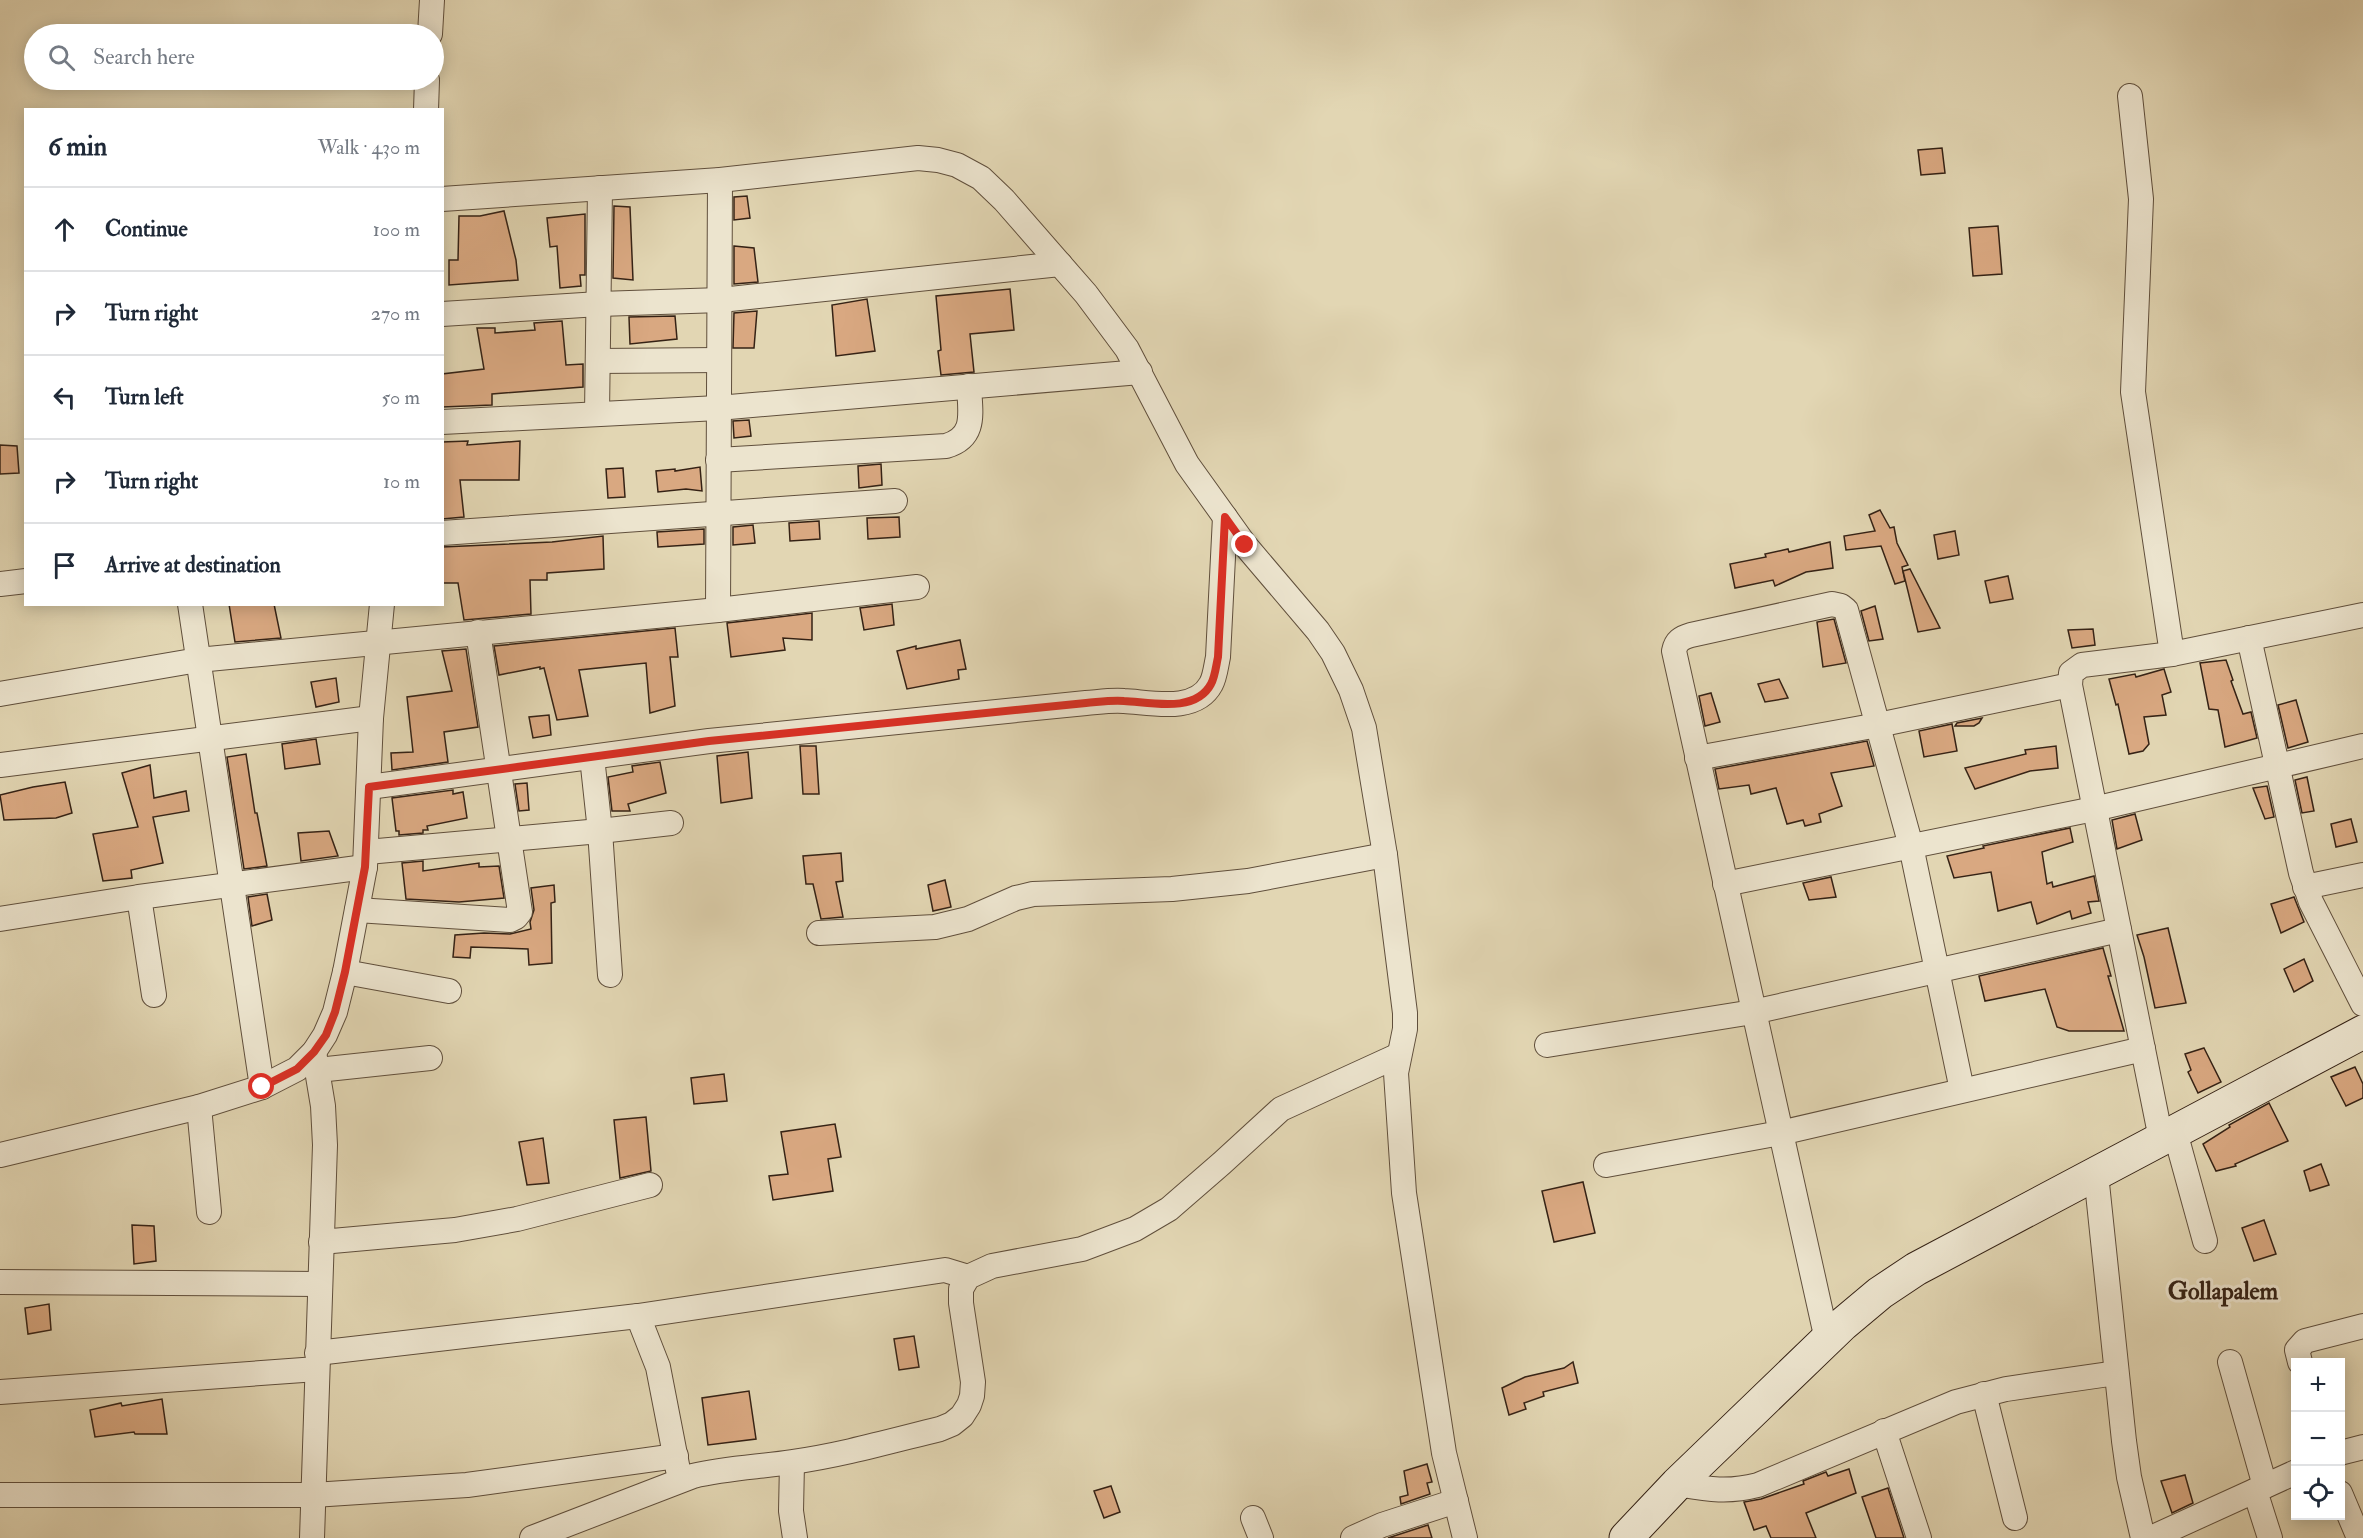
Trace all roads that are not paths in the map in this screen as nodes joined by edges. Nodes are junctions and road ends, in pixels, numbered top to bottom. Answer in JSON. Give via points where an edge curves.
{"nodes":[{"id":1,"x":432,"y":0,"type":"edge"},
{"id":2,"x":431,"y":24,"type":"edge"},
{"id":3,"x":427,"y":90,"type":"edge"},
{"id":4,"x":2130,"y":96,"type":"dead end"},
{"id":5,"x":426,"y":108,"type":"edge"},
{"id":6,"x":720,"y":180,"type":"junction"},
{"id":7,"x":600,"y":188,"type":"junction"},
{"id":8,"x":444,"y":200,"type":"edge"},
{"id":9,"x":1060,"y":264,"type":"junction"},
{"id":10,"x":721,"y":300,"type":"junction"},
{"id":11,"x":599,"y":304,"type":"junction"},
{"id":12,"x":444,"y":314,"type":"edge"},
{"id":13,"x":720,"y":360,"type":"junction"},
{"id":14,"x":598,"y":361,"type":"junction"},
{"id":15,"x":1140,"y":372,"type":"junction"},
{"id":16,"x":969,"y":386,"type":"junction"},
{"id":17,"x":718,"y":408,"type":"junction"},
{"id":18,"x":597,"y":414,"type":"junction"},
{"id":19,"x":444,"y":422,"type":"edge"},
{"id":20,"x":718,"y":460,"type":"junction"},
{"id":21,"x":895,"y":501,"type":"dead end"},
{"id":22,"x":718,"y":515,"type":"junction"},
{"id":23,"x":1225,"y":517,"type":"junction"},
{"id":24,"x":444,"y":533,"type":"edge"},
{"id":25,"x":24,"y":580,"type":"edge"},
{"id":26,"x":0,"y":584,"type":"edge"},
{"id":27,"x":917,"y":587,"type":"dead end"},
{"id":28,"x":190,"y":606,"type":"edge"},
{"id":29,"x":382,"y":606,"type":"edge"},
{"id":30,"x":718,"y":610,"type":"junction"},
{"id":31,"x":2363,"y":615,"type":"edge"},
{"id":32,"x":478,"y":632,"type":"junction"},
{"id":33,"x":2249,"y":638,"type":"junction"},
{"id":34,"x":379,"y":641,"type":"junction"},
{"id":35,"x":2172,"y":654,"type":"junction"},
{"id":36,"x":198,"y":660,"type":"junction"},
{"id":37,"x":2070,"y":684,"type":"junction"},
{"id":38,"x":0,"y":694,"type":"edge"},
{"id":39,"x":371,"y":718,"type":"junction"},
{"id":40,"x":1878,"y":724,"type":"junction"},
{"id":41,"x":210,"y":740,"type":"junction"},
{"id":42,"x":2363,"y":746,"type":"edge"},
{"id":43,"x":592,"y":757,"type":"junction"},
{"id":44,"x":1697,"y":758,"type":"junction"},
{"id":45,"x":0,"y":765,"type":"edge"},
{"id":46,"x":2277,"y":765,"type":"junction"},
{"id":47,"x":499,"y":769,"type":"junction"},
{"id":48,"x":369,"y":787,"type":"junction"},
{"id":49,"x":2094,"y":809,"type":"junction"},
{"id":50,"x":672,"y":823,"type":"dead end"},
{"id":51,"x":600,"y":831,"type":"junction"},
{"id":52,"x":510,"y":839,"type":"junction"},
{"id":53,"x":1911,"y":846,"type":"junction"},
{"id":54,"x":1385,"y":855,"type":"junction"},
{"id":55,"x":366,"y":859,"type":"junction"},
{"id":56,"x":2363,"y":875,"type":"edge"},
{"id":57,"x":1725,"y":884,"type":"junction"},
{"id":58,"x":233,"y":885,"type":"junction"},
{"id":59,"x":2305,"y":887,"type":"junction"},
{"id":60,"x":139,"y":897,"type":"junction"},
{"id":61,"x":357,"y":910,"type":"junction"},
{"id":62,"x":0,"y":919,"type":"edge"},
{"id":63,"x":2119,"y":930,"type":"junction"},
{"id":64,"x":819,"y":933,"type":"dead end"},
{"id":65,"x":1936,"y":969,"type":"junction"},
{"id":66,"x":345,"y":972,"type":"junction"},
{"id":67,"x":610,"y":975,"type":"dead end"},
{"id":68,"x":449,"y":991,"type":"dead end"},
{"id":69,"x":154,"y":995,"type":"dead end"},
{"id":70,"x":2363,"y":1004,"type":"edge"},
{"id":71,"x":1753,"y":1012,"type":"junction"},
{"id":72,"x":2363,"y":1032,"type":"edge"},
{"id":73,"x":1547,"y":1045,"type":"dead end"},
{"id":74,"x":2143,"y":1049,"type":"junction"},
{"id":75,"x":1399,"y":1055,"type":"junction"},
{"id":76,"x":430,"y":1058,"type":"dead end"},
{"id":77,"x":316,"y":1061,"type":"junction"},
{"id":78,"x":262,"y":1087,"type":"junction"},
{"id":79,"x":1962,"y":1090,"type":"junction"},
{"id":80,"x":199,"y":1107,"type":"junction"},
{"id":81,"x":1780,"y":1134,"type":"junction"},
{"id":82,"x":2168,"y":1136,"type":"junction"},
{"id":83,"x":0,"y":1155,"type":"edge"},
{"id":84,"x":1606,"y":1165,"type":"dead end"},
{"id":85,"x":2096,"y":1174,"type":"junction"},
{"id":86,"x":650,"y":1185,"type":"dead end"},
{"id":87,"x":209,"y":1212,"type":"dead end"},
{"id":88,"x":2205,"y":1241,"type":"dead end"},
{"id":89,"x":321,"y":1242,"type":"junction"},
{"id":90,"x":968,"y":1277,"type":"junction"},
{"id":91,"x":0,"y":1282,"type":"edge"},
{"id":92,"x":319,"y":1284,"type":"junction"},
{"id":93,"x":638,"y":1316,"type":"junction"},
{"id":94,"x":2363,"y":1326,"type":"edge"},
{"id":95,"x":1827,"y":1340,"type":"junction"},
{"id":96,"x":2299,"y":1358,"type":"edge"},
{"id":97,"x":317,"y":1361,"type":"junction"},
{"id":98,"x":2230,"y":1362,"type":"dead end"},
{"id":99,"x":2116,"y":1374,"type":"junction"},
{"id":100,"x":0,"y":1392,"type":"edge"},
{"id":101,"x":1984,"y":1394,"type":"junction"},
{"id":102,"x":1884,"y":1431,"type":"junction"},
{"id":103,"x":2363,"y":1447,"type":"edge"},
{"id":104,"x":2345,"y":1452,"type":"edge"},
{"id":105,"x":676,"y":1456,"type":"junction"},
{"id":106,"x":792,"y":1462,"type":"junction"},
{"id":107,"x":2291,"y":1474,"type":"edge"},
{"id":108,"x":680,"y":1480,"type":"junction"},
{"id":109,"x":1677,"y":1484,"type":"junction"},
{"id":110,"x":2260,"y":1489,"type":"junction"},
{"id":111,"x":0,"y":1495,"type":"edge"},
{"id":112,"x":313,"y":1495,"type":"junction"},
{"id":113,"x":1456,"y":1501,"type":"junction"},
{"id":114,"x":2345,"y":1507,"type":"edge"},
{"id":115,"x":2015,"y":1518,"type":"dead end"},
{"id":116,"x":1384,"y":1531,"type":"edge"},
{"id":117,"x":312,"y":1538,"type":"edge"},
{"id":118,"x":532,"y":1538,"type":"edge"},
{"id":119,"x":795,"y":1538,"type":"edge"},
{"id":120,"x":1353,"y":1538,"type":"edge"},
{"id":121,"x":1465,"y":1538,"type":"edge"},
{"id":122,"x":1626,"y":1538,"type":"edge"},
{"id":123,"x":1918,"y":1538,"type":"edge"},
{"id":124,"x":2143,"y":1538,"type":"edge"},
{"id":125,"x":2151,"y":1538,"type":"edge"},
{"id":126,"x":2270,"y":1538,"type":"edge"},
{"id":127,"x":2359,"y":1538,"type":"edge"}],
"edges":[{"from":1,"to":2,"type":"street"},
{"from":3,"to":5,"type":"street"},
{"from":4,"to":35,"type":"street","via":[[2141,199],[2133,392]]},
{"from":6,"to":7,"type":"street"},
{"from":6,"to":9,"type":"street","via":[[918,158],[938,160],[981,178]]},
{"from":6,"to":10,"type":"street"},
{"from":7,"to":8,"type":"street"},
{"from":7,"to":11,"type":"street"},
{"from":9,"to":10,"type":"street"},
{"from":9,"to":15,"type":"street","via":[[1127,349]]},
{"from":10,"to":11,"type":"street"},
{"from":10,"to":13,"type":"street"},
{"from":11,"to":12,"type":"street"},
{"from":11,"to":14,"type":"street"},
{"from":13,"to":14,"type":"street"},
{"from":13,"to":17,"type":"street"},
{"from":14,"to":18,"type":"street"},
{"from":15,"to":16,"type":"street"},
{"from":15,"to":23,"type":"street","via":[[1187,464]]},
{"from":16,"to":17,"type":"street"},
{"from":16,"to":20,"type":"street","via":[[970,422],[964,438],[957,443]]},
{"from":17,"to":18,"type":"street"},
{"from":17,"to":20,"type":"street"},
{"from":18,"to":19,"type":"street"},
{"from":20,"to":22,"type":"street"},
{"from":21,"to":22,"type":"street"},
{"from":22,"to":24,"type":"street"},
{"from":22,"to":30,"type":"street"},
{"from":23,"to":43,"type":"street","via":[[1218,657],[1210,685],[1192,699],[1174,705],[1086,703],[709,741]]},
{"from":23,"to":54,"type":"street","via":[[1318,631],[1352,690],[1364,728]]},
{"from":25,"to":26,"type":"street"},
{"from":27,"to":30,"type":"street"},
{"from":28,"to":36,"type":"street"},
{"from":29,"to":34,"type":"street"},
{"from":30,"to":32,"type":"street"},
{"from":31,"to":33,"type":"street"},
{"from":32,"to":34,"type":"street"},
{"from":32,"to":47,"type":"street"},
{"from":33,"to":35,"type":"street"},
{"from":33,"to":46,"type":"street"},
{"from":34,"to":36,"type":"street"},
{"from":34,"to":39,"type":"street"},
{"from":35,"to":37,"type":"street","via":[[2082,665],[2071,673]]},
{"from":36,"to":38,"type":"street"},
{"from":36,"to":41,"type":"street"},
{"from":37,"to":40,"type":"street"},
{"from":37,"to":49,"type":"street"},
{"from":39,"to":41,"type":"street"},
{"from":39,"to":48,"type":"street"},
{"from":40,"to":44,"type":"street"},
{"from":40,"to":44,"type":"street","via":[[1849,615],[1841,606],[1832,604],[1679,640],[1674,651]]},
{"from":40,"to":53,"type":"street"},
{"from":41,"to":45,"type":"street"},
{"from":41,"to":58,"type":"street"},
{"from":42,"to":46,"type":"street"},
{"from":43,"to":47,"type":"street"},
{"from":43,"to":51,"type":"street"},
{"from":44,"to":57,"type":"street"},
{"from":46,"to":49,"type":"street"},
{"from":46,"to":59,"type":"street"},
{"from":47,"to":48,"type":"street"},
{"from":47,"to":52,"type":"street"},
{"from":48,"to":55,"type":"street"},
{"from":49,"to":53,"type":"street"},
{"from":49,"to":63,"type":"street"},
{"from":50,"to":51,"type":"street"},
{"from":51,"to":52,"type":"street"},
{"from":51,"to":67,"type":"street"},
{"from":52,"to":55,"type":"street"},
{"from":52,"to":61,"type":"street","via":[[520,906],[516,917],[510,920]]},
{"from":53,"to":57,"type":"street"},
{"from":53,"to":65,"type":"street"},
{"from":54,"to":64,"type":"street","via":[[1248,881],[1172,889],[1033,894],[935,927]]},
{"from":54,"to":75,"type":"street","via":[[1405,1013]]},
{"from":55,"to":58,"type":"street"},
{"from":55,"to":61,"type":"street"},
{"from":56,"to":59,"type":"street"},
{"from":57,"to":71,"type":"street"},
{"from":58,"to":60,"type":"street"},
{"from":58,"to":78,"type":"street"},
{"from":59,"to":70,"type":"street"},
{"from":60,"to":62,"type":"street"},
{"from":60,"to":69,"type":"street"},
{"from":61,"to":66,"type":"street"},
{"from":63,"to":65,"type":"street"},
{"from":63,"to":74,"type":"street"},
{"from":65,"to":71,"type":"street"},
{"from":65,"to":79,"type":"street"},
{"from":66,"to":68,"type":"street"},
{"from":66,"to":77,"type":"street"},
{"from":71,"to":73,"type":"street"},
{"from":71,"to":81,"type":"street"},
{"from":72,"to":82,"type":"main road"},
{"from":74,"to":79,"type":"street"},
{"from":74,"to":82,"type":"street"},
{"from":75,"to":90,"type":"street","via":[[1281,1109],[1169,1209],[1135,1229],[1082,1249],[992,1266]]},
{"from":75,"to":113,"type":"street","via":[[1396,1073],[1404,1193],[1443,1453]]},
{"from":76,"to":77,"type":"street"},
{"from":77,"to":78,"type":"street"},
{"from":77,"to":89,"type":"street","via":[[325,1145]]},
{"from":78,"to":80,"type":"street"},
{"from":79,"to":81,"type":"street"},
{"from":80,"to":83,"type":"street"},
{"from":80,"to":87,"type":"street"},
{"from":81,"to":84,"type":"street"},
{"from":81,"to":95,"type":"street"},
{"from":82,"to":85,"type":"main road"},
{"from":82,"to":88,"type":"street"},
{"from":85,"to":95,"type":"main road","via":[[1916,1269],[1880,1293]]},
{"from":85,"to":99,"type":"street"},
{"from":86,"to":89,"type":"street","via":[[517,1220],[455,1230]]},
{"from":89,"to":92,"type":"street"},
{"from":90,"to":93,"type":"street","via":[[945,1270]]},
{"from":90,"to":106,"type":"street","via":[[961,1289],[961,1303],[973,1382],[969,1406],[962,1416],[940,1429]]},
{"from":91,"to":92,"type":"street"},
{"from":92,"to":97,"type":"street"},
{"from":93,"to":97,"type":"street"},
{"from":93,"to":105,"type":"street","via":[[658,1367]]},
{"from":94,"to":96,"type":"street","via":[[2305,1341],[2297,1350]]},
{"from":95,"to":109,"type":"main road"},
{"from":97,"to":100,"type":"street"},
{"from":97,"to":112,"type":"street"},
{"from":98,"to":110,"type":"street"},
{"from":99,"to":101,"type":"street"},
{"from":99,"to":124,"type":"street","via":[[2129,1477]]},
{"from":101,"to":102,"type":"street"},
{"from":101,"to":115,"type":"street"},
{"from":102,"to":109,"type":"street","via":[[1758,1485],[1721,1491]]},
{"from":102,"to":123,"type":"street"},
{"from":103,"to":104,"type":"street"},
{"from":105,"to":108,"type":"street"},
{"from":105,"to":112,"type":"street","via":[[466,1485]]},
{"from":106,"to":108,"type":"street","via":[[719,1470]]},
{"from":106,"to":119,"type":"street"},
{"from":107,"to":110,"type":"street"},
{"from":108,"to":118,"type":"street"},
{"from":109,"to":122,"type":"main road"},
{"from":110,"to":125,"type":"street"},
{"from":110,"to":126,"type":"street"},
{"from":111,"to":112,"type":"street"},
{"from":112,"to":117,"type":"street"},
{"from":113,"to":116,"type":"street"},
{"from":113,"to":121,"type":"street"},
{"from":114,"to":127,"type":"street"},
{"from":116,"to":120,"type":"street"}]}
